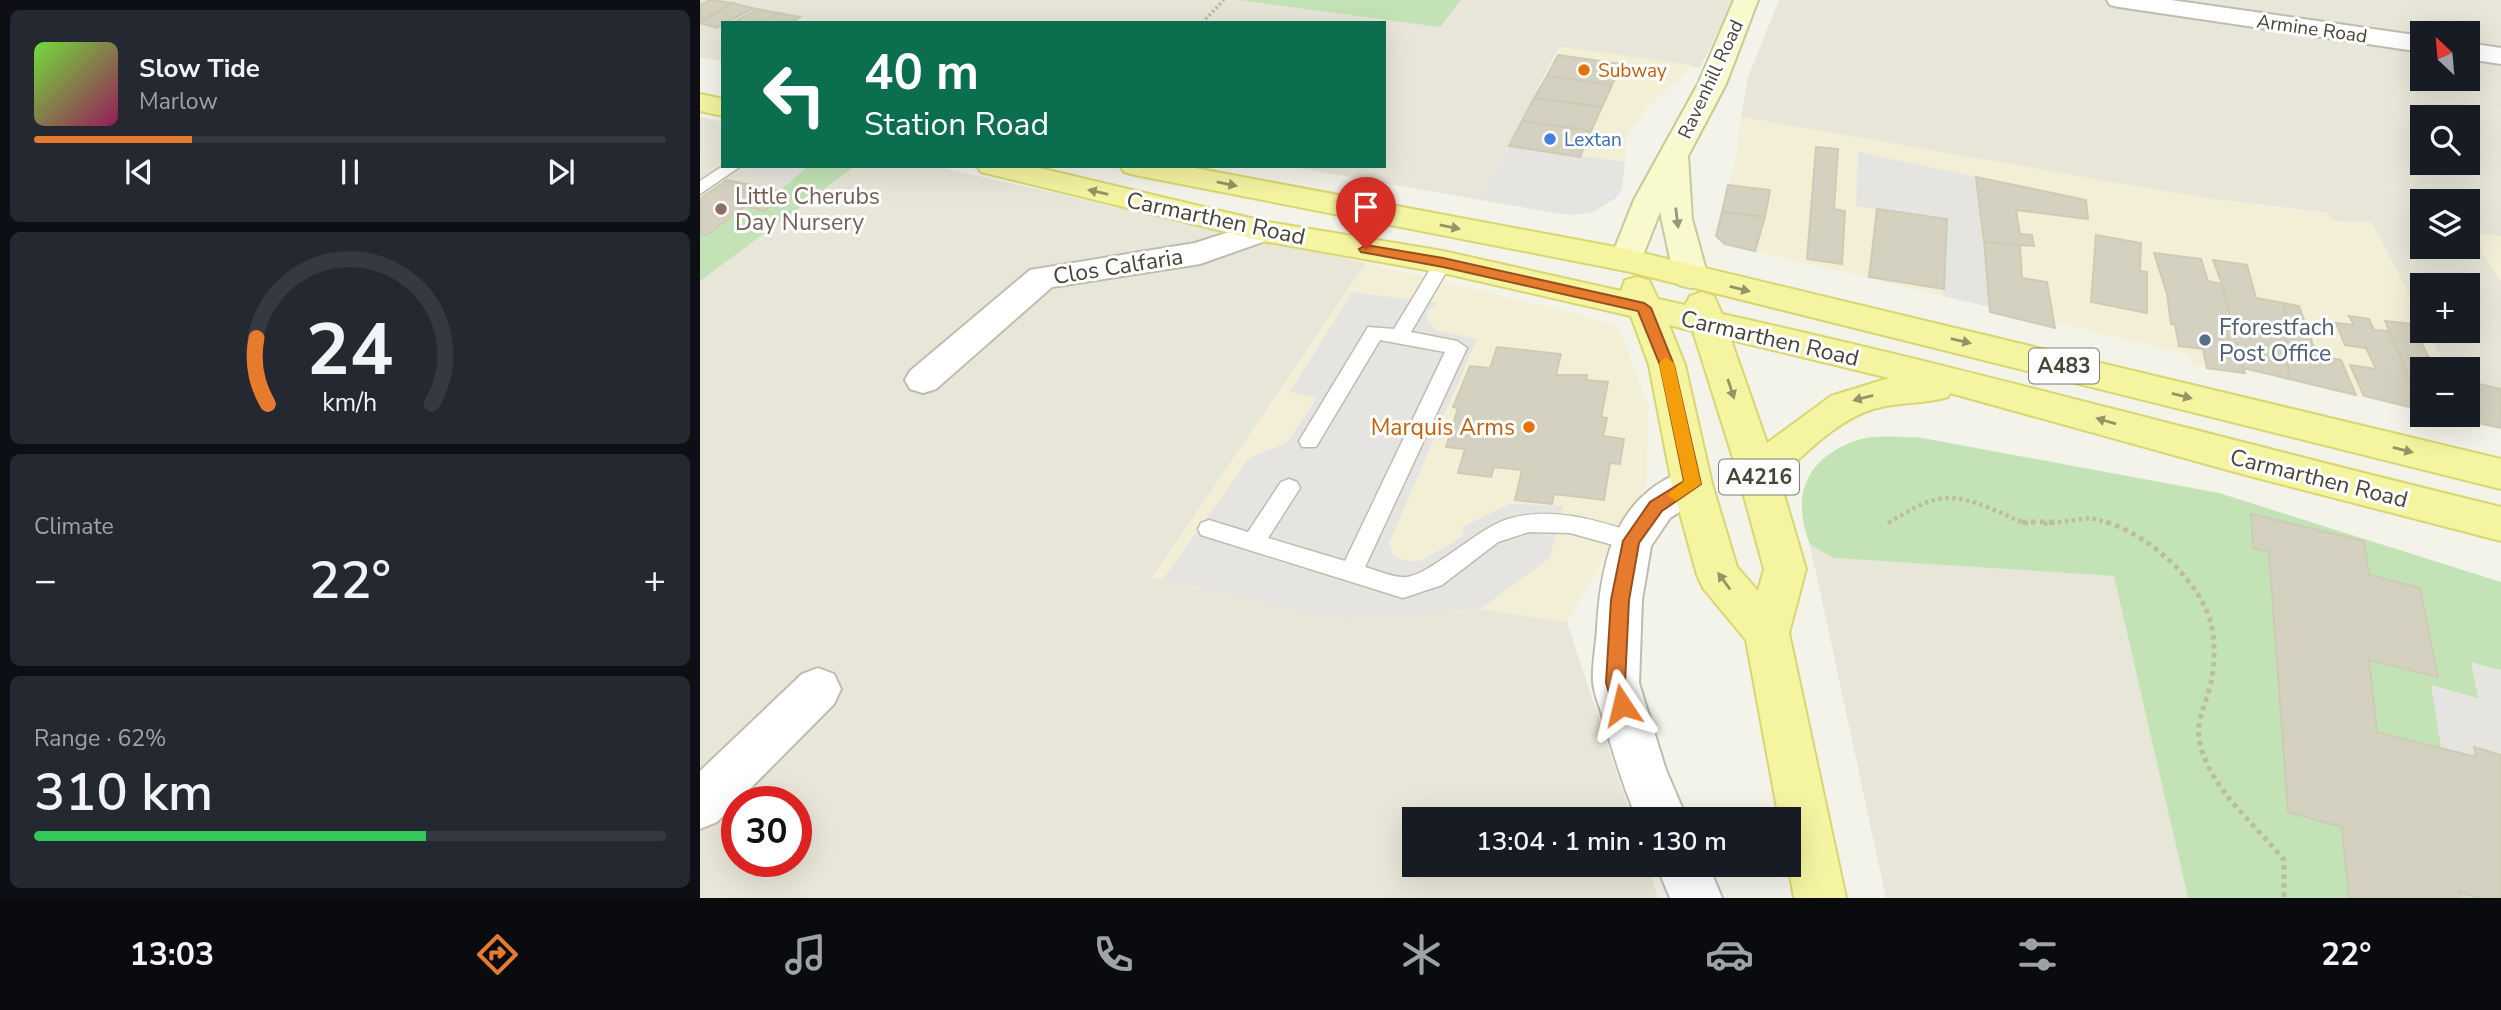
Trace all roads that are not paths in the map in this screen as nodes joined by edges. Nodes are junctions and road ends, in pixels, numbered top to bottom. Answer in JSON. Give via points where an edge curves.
{"nodes":[{"id":1,"x":1746,"y":0,"type":"edge"},
{"id":2,"x":2119,"y":0,"type":"edge"},
{"id":3,"x":2410,"y":42,"type":"edge"},
{"id":4,"x":2480,"y":53,"type":"edge"},
{"id":5,"x":2501,"y":56,"type":"edge"},
{"id":6,"x":700,"y":79,"type":"edge"},
{"id":7,"x":721,"y":84,"type":"edge"},
{"id":8,"x":700,"y":102,"type":"edge"},
{"id":9,"x":721,"y":107,"type":"edge"},
{"id":10,"x":1674,"y":157,"type":"junction"},
{"id":11,"x":730,"y":168,"type":"edge"},
{"id":12,"x":1000,"y":168,"type":"edge"},
{"id":13,"x":1145,"y":168,"type":"edge"},
{"id":14,"x":700,"y":188,"type":"edge"},
{"id":15,"x":1263,"y":231,"type":"junction"},
{"id":16,"x":1626,"y":260,"type":"junction"},
{"id":17,"x":1443,"y":262,"type":"junction"},
{"id":18,"x":1691,"y":277,"type":"junction"},
{"id":19,"x":1644,"y":308,"type":"junction"},
{"id":20,"x":1711,"y":324,"type":"junction"},
{"id":21,"x":1399,"y":337,"type":"junction"},
{"id":22,"x":923,"y":380,"type":"dead end"},
{"id":23,"x":1979,"y":387,"type":"junction"},
{"id":24,"x":1309,"y":441,"type":"dead end"},
{"id":25,"x":1758,"y":474,"type":"junction"},
{"id":26,"x":2501,"y":474,"type":"edge"},
{"id":27,"x":1692,"y":484,"type":"junction"},
{"id":28,"x":1289,"y":488,"type":"dead end"},
{"id":29,"x":2501,"y":524,"type":"edge"},
{"id":30,"x":1209,"y":529,"type":"dead end"},
{"id":31,"x":1254,"y":541,"type":"junction"},
{"id":32,"x":1631,"y":541,"type":"junction"},
{"id":33,"x":1351,"y":571,"type":"junction"},
{"id":34,"x":1767,"y":633,"type":"junction"},
{"id":35,"x":818,"y":690,"type":"dead end"},
{"id":36,"x":700,"y":805,"type":"edge"},
{"id":37,"x":1657,"y":807,"type":"edge"},
{"id":38,"x":1687,"y":877,"type":"edge"},
{"id":39,"x":1696,"y":898,"type":"edge"},
{"id":40,"x":1820,"y":898,"type":"edge"}],
"edges":[{"from":1,"to":10,"type":"street","name":"Ravenhill Road","via":[[1712,84]]},
{"from":2,"to":3,"type":"street","name":"Armine Road"},
{"from":4,"to":5,"type":"street"},
{"from":6,"to":7,"type":"main road"},
{"from":8,"to":9,"type":"main road"},
{"from":10,"to":16,"type":"street","name":"Ravenhill Road","via":[[1649,200]]},
{"from":10,"to":18,"type":"street","name":"Ravenhill Road","one_way":true,"via":[[1675,219]]},
{"from":11,"to":14,"type":"lane"},
{"from":15,"to":12,"type":"main road","name":"Carmarthen Road","number":"A483","one_way":true},
{"from":13,"to":16,"type":"main road","name":"Carmarthen Road","number":"A483","one_way":true},
{"from":15,"to":17,"type":"main road","name":"Carmarthen Road","number":"A483"},
{"from":15,"to":22,"type":"street","name":"Clos Calfaria","via":[[1200,253],[1042,278]]},
{"from":16,"to":18,"type":"main road","name":"Carmarthen Road","number":"A483"},
{"from":16,"to":19,"type":"main road"},
{"from":17,"to":19,"type":"main road","name":"Carmarthen Road","number":"A483"},
{"from":17,"to":21,"type":"lane"},
{"from":18,"to":20,"type":"main road"},
{"from":18,"to":26,"type":"main road","name":"Carmarthen Road","number":"A483","one_way":true},
{"from":19,"to":20,"type":"main road","name":"Carmarthen Road","number":"A483"},
{"from":19,"to":27,"type":"main road","number":"A4216","via":[[1667,365]]},
{"from":20,"to":23,"type":"main road","name":"Carmarthen Road","number":"A483"},
{"from":20,"to":25,"type":"main road","number":"A4216","one_way":true},
{"from":21,"to":24,"type":"lane","via":[[1376,332]]},
{"from":21,"to":33,"type":"lane","via":[[1457,348]]},
{"from":23,"to":25,"type":"main road","one_way":true,"via":[[1904,388],[1851,401]]},
{"from":29,"to":23,"type":"main road","name":"Carmarthen Road","number":"A483","one_way":true},
{"from":25,"to":34,"type":"main road","number":"A4216","via":[[1785,569]]},
{"from":27,"to":32,"type":"street","via":[[1656,507]]},
{"from":34,"to":27,"type":"main road","number":"A4216","one_way":true,"via":[[1718,575]]},
{"from":28,"to":31,"type":"lane"},
{"from":30,"to":31,"type":"lane"},
{"from":31,"to":33,"type":"lane"},
{"from":32,"to":33,"type":"lane","via":[[1593,527],[1539,521],[1501,528],[1432,582],[1403,587]]},
{"from":32,"to":37,"type":"street","via":[[1620,600],[1616,683]]},
{"from":34,"to":40,"type":"main road","number":"A4216"},
{"from":35,"to":36,"type":"street"},
{"from":38,"to":39,"type":"street"}]}
